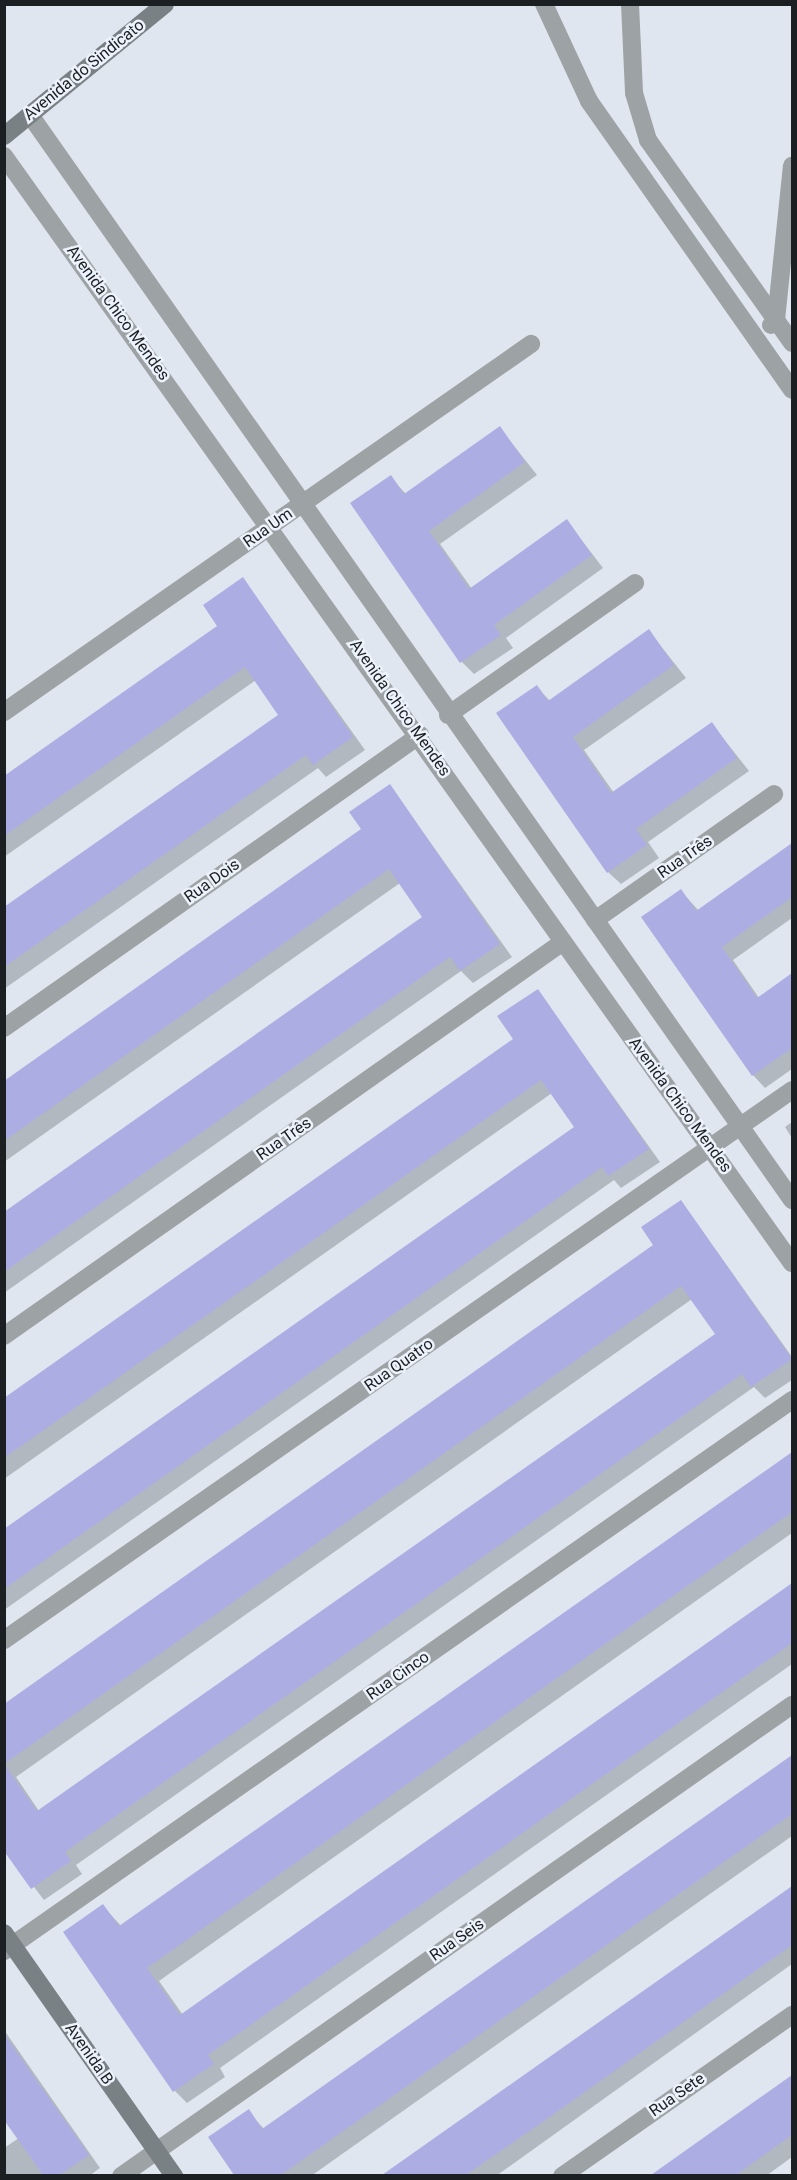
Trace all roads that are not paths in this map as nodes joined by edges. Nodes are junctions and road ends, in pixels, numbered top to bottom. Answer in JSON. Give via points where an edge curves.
{"nodes":[{"id":1,"x":165,"y":4,"type":"edge"},
{"id":2,"x":544,"y":4,"type":"edge"},
{"id":3,"x":630,"y":4,"type":"edge"},
{"id":4,"x":30,"y":115,"type":"junction"},
{"id":5,"x":4,"y":136,"type":"edge"},
{"id":6,"x":4,"y":156,"type":"edge"},
{"id":7,"x":792,"y":166,"type":"edge"},
{"id":8,"x":776,"y":320,"type":"junction"},
{"id":9,"x":756,"y":337,"type":"junction"},
{"id":10,"x":531,"y":344,"type":"dead end"},
{"id":11,"x":792,"y":344,"type":"edge"},
{"id":12,"x":792,"y":390,"type":"edge"},
{"id":13,"x":303,"y":503,"type":"junction"},
{"id":14,"x":271,"y":525,"type":"junction"},
{"id":15,"x":635,"y":582,"type":"dead end"},
{"id":16,"x":4,"y":712,"type":"edge"},
{"id":17,"x":448,"y":715,"type":"junction"},
{"id":18,"x":420,"y":735,"type":"junction"},
{"id":19,"x":774,"y":794,"type":"dead end"},
{"id":20,"x":595,"y":920,"type":"junction"},
{"id":21,"x":563,"y":942,"type":"junction"},
{"id":22,"x":4,"y":1028,"type":"edge"},
{"id":23,"x":792,"y":1090,"type":"edge"},
{"id":24,"x":740,"y":1127,"type":"junction"},
{"id":25,"x":710,"y":1148,"type":"junction"},
{"id":26,"x":792,"y":1200,"type":"edge"},
{"id":27,"x":792,"y":1263,"type":"edge"},
{"id":28,"x":4,"y":1336,"type":"edge"},
{"id":29,"x":792,"y":1401,"type":"edge"},
{"id":30,"x":4,"y":1640,"type":"edge"},
{"id":31,"x":792,"y":1705,"type":"edge"},
{"id":32,"x":7,"y":1943,"type":"edge"},
{"id":33,"x":792,"y":2015,"type":"edge"},
{"id":34,"x":156,"y":2150,"type":"junction"},
{"id":35,"x":121,"y":2175,"type":"edge"},
{"id":36,"x":174,"y":2175,"type":"edge"},
{"id":37,"x":562,"y":2175,"type":"edge"}],
"edges":[{"from":1,"to":4,"type":"street","name":"Avenida do Sindicato"},
{"from":2,"to":9,"type":"street","via":[[589,101]]},
{"from":3,"to":8,"type":"street","via":[[634,93],[648,140]]},
{"from":4,"to":5,"type":"street","name":"Avenida do Sindicato"},
{"from":4,"to":13,"type":"street"},
{"from":6,"to":14,"type":"street","name":"Avenida Chico Mendes"},
{"from":7,"to":8,"type":"street"},
{"from":8,"to":9,"type":"street"},
{"from":8,"to":11,"type":"street"},
{"from":9,"to":12,"type":"street"},
{"from":10,"to":13,"type":"street","name":"Rua Um"},
{"from":13,"to":14,"type":"street","name":"Rua Um"},
{"from":13,"to":17,"type":"street"},
{"from":14,"to":16,"type":"street","name":"Rua Um"},
{"from":14,"to":18,"type":"street","name":"Avenida Chico Mendes"},
{"from":15,"to":17,"type":"street"},
{"from":17,"to":20,"type":"street"},
{"from":18,"to":21,"type":"street","name":"Avenida Chico Mendes"},
{"from":18,"to":22,"type":"street","name":"Rua Dois"},
{"from":19,"to":20,"type":"street","name":"Rua Três"},
{"from":20,"to":24,"type":"street"},
{"from":21,"to":25,"type":"street","name":"Avenida Chico Mendes"},
{"from":21,"to":28,"type":"street","name":"Rua Três"},
{"from":23,"to":24,"type":"street","name":"Rua Quatro"},
{"from":24,"to":25,"type":"street","name":"Rua Quatro"},
{"from":24,"to":26,"type":"street"},
{"from":25,"to":27,"type":"street","name":"Avenida Chico Mendes"},
{"from":25,"to":30,"type":"street","name":"Rua Quatro"},
{"from":29,"to":32,"type":"street","name":"Rua Cinco"},
{"from":31,"to":34,"type":"street","name":"Rua Seis"},
{"from":32,"to":34,"type":"street","name":"Avenida B"},
{"from":33,"to":37,"type":"street","name":"Rua Sete"},
{"from":34,"to":35,"type":"street","name":"Rua Seis"},
{"from":34,"to":36,"type":"street","name":"Avenida B"}]}
